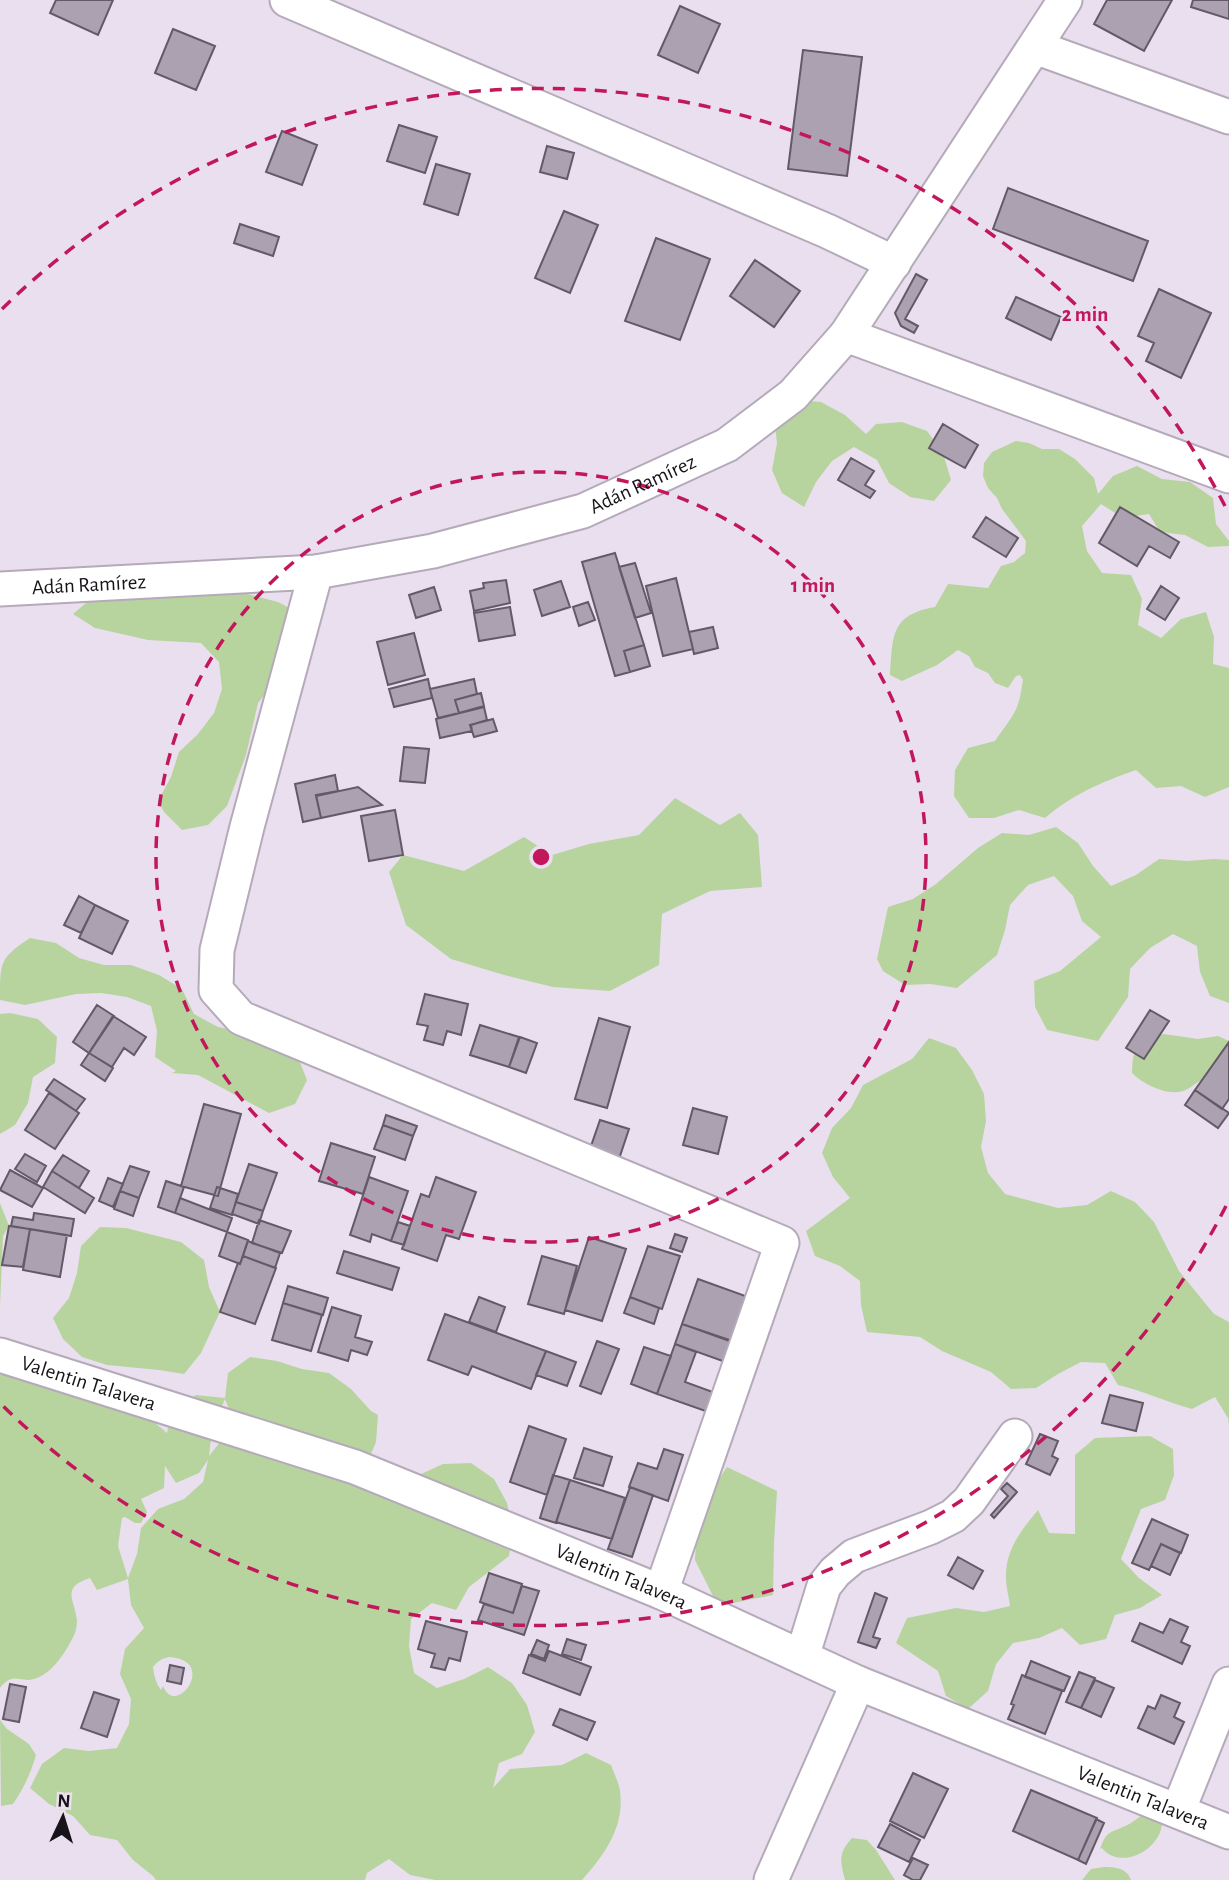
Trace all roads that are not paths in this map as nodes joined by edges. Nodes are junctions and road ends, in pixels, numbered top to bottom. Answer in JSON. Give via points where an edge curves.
{"nodes":[{"id":1,"x":287,"y":0,"type":"edge"},
{"id":2,"x":1065,"y":0,"type":"edge"},
{"id":3,"x":1035,"y":47,"type":"junction"},
{"id":4,"x":1229,"y":117,"type":"edge"},
{"id":5,"x":894,"y":262,"type":"junction"},
{"id":6,"x":846,"y":335,"type":"junction"},
{"id":7,"x":1229,"y":476,"type":"edge"},
{"id":8,"x":316,"y":572,"type":"junction"},
{"id":9,"x":0,"y":589,"type":"edge"},
{"id":10,"x":0,"y":1356,"type":"edge"},
{"id":11,"x":1015,"y":1436,"type":"dead end"},
{"id":12,"x":661,"y":1592,"type":"junction"},
{"id":13,"x":802,"y":1657,"type":"junction"},
{"id":14,"x":858,"y":1683,"type":"junction"},
{"id":15,"x":1229,"y":1684,"type":"edge"},
{"id":16,"x":1178,"y":1811,"type":"junction"},
{"id":17,"x":1229,"y":1832,"type":"edge"},
{"id":18,"x":771,"y":1880,"type":"edge"}],
"edges":[{"from":1,"to":5,"type":"street"},
{"from":2,"to":3,"type":"street","name":"Adán Ramírez"},
{"from":3,"to":4,"type":"street"},
{"from":3,"to":5,"type":"street","name":"Adán Ramírez"},
{"from":5,"to":6,"type":"street","name":"Adán Ramírez"},
{"from":6,"to":7,"type":"street"},
{"from":6,"to":8,"type":"street","name":"Adán Ramírez","via":[[793,395],[727,445],[583,511],[433,551]]},
{"from":8,"to":9,"type":"street","name":"Adán Ramírez"},
{"from":8,"to":12,"type":"street","via":[[217,950],[216,990],[241,1018],[782,1243]]},
{"from":10,"to":12,"type":"street","name":"Valentin Talavera","via":[[355,1467]]},
{"from":11,"to":13,"type":"street","via":[[969,1502],[953,1516],[854,1556],[835,1572],[824,1586]]},
{"from":12,"to":13,"type":"street","name":"Valentin Talavera"},
{"from":13,"to":14,"type":"street","name":"Valentin Talavera"},
{"from":14,"to":16,"type":"street","name":"Valentin Talavera"},
{"from":14,"to":18,"type":"street"},
{"from":15,"to":16,"type":"street"},
{"from":16,"to":17,"type":"street","name":"Valentin Talavera"}]}
